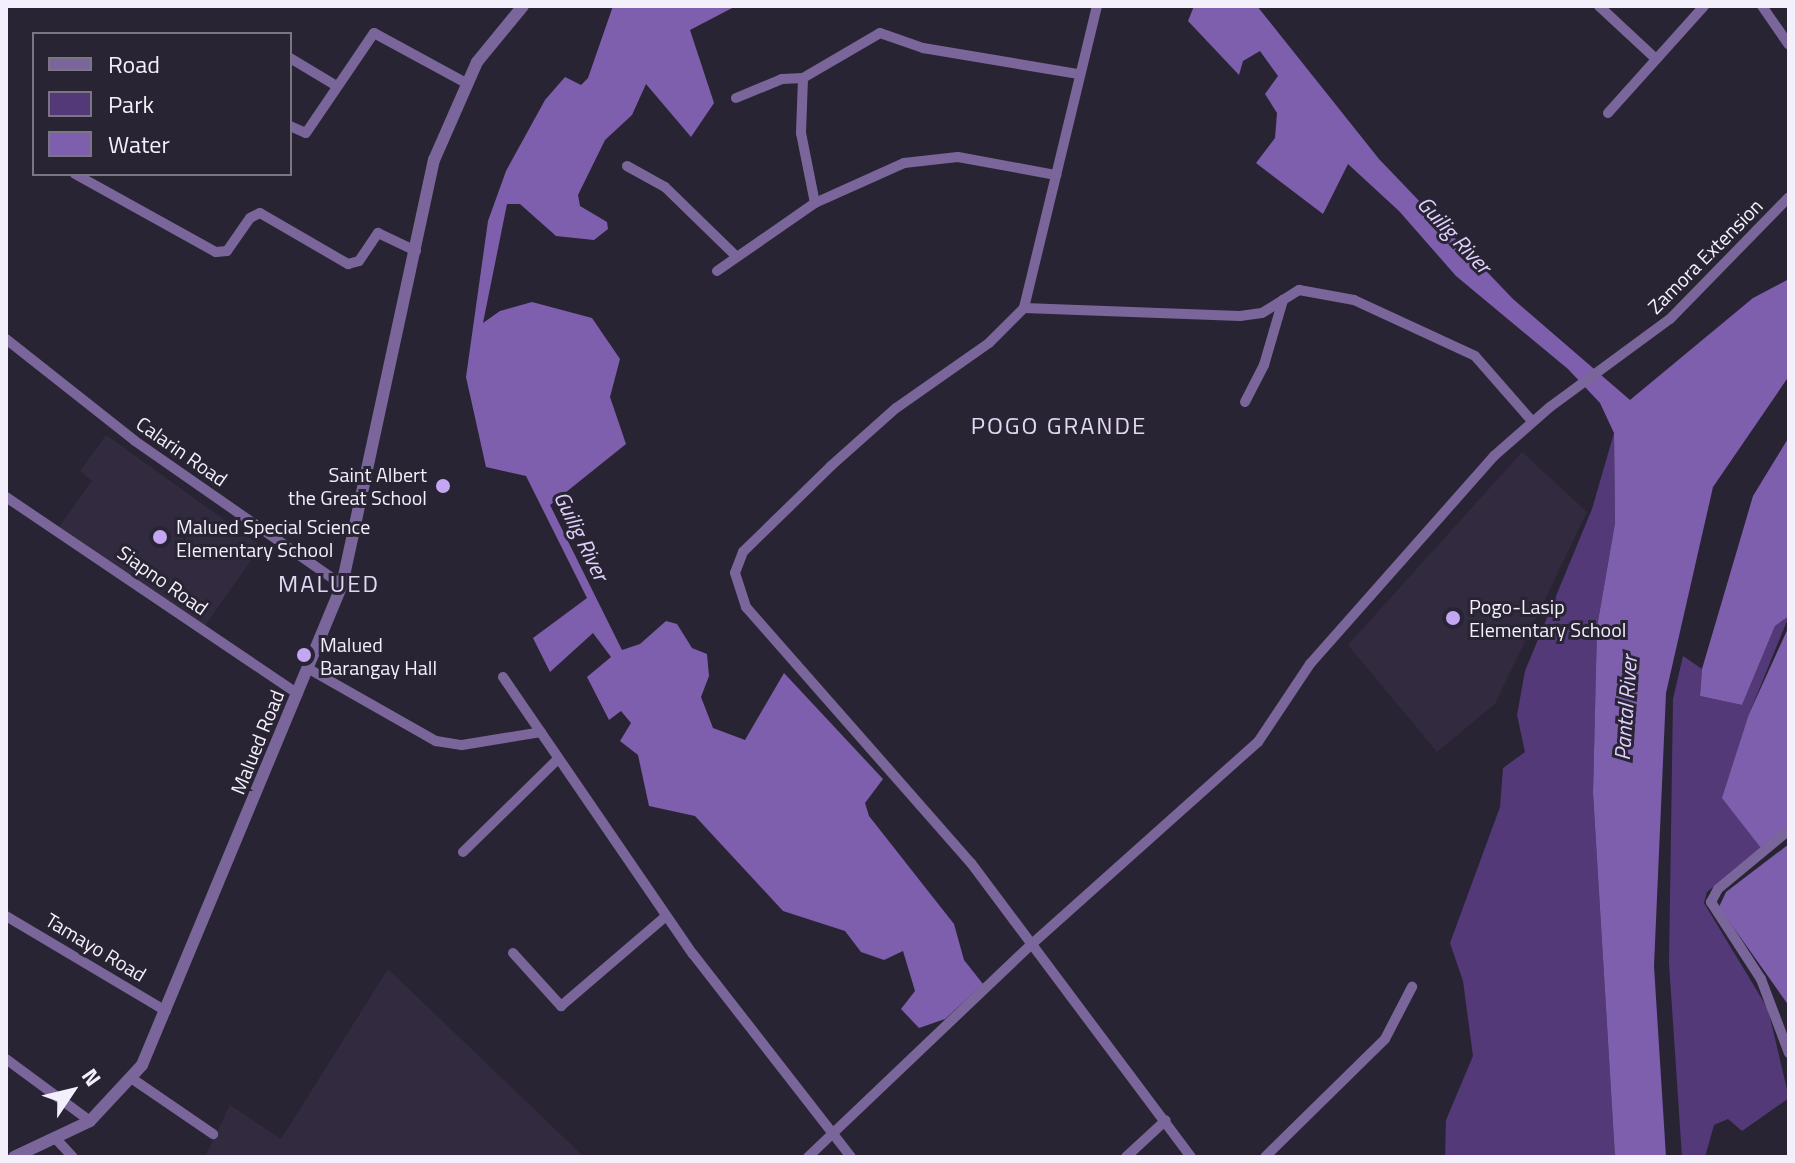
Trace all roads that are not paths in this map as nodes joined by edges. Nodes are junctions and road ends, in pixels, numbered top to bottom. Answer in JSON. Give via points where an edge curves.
{"nodes":[{"id":1,"x":523,"y":6,"type":"edge"},
{"id":2,"x":1097,"y":6,"type":"edge"},
{"id":3,"x":1599,"y":6,"type":"edge"},
{"id":4,"x":1704,"y":6,"type":"edge"},
{"id":5,"x":1762,"y":6,"type":"edge"},
{"id":6,"x":1789,"y":45,"type":"edge"},
{"id":7,"x":292,"y":59,"type":"edge"},
{"id":8,"x":1656,"y":59,"type":"junction"},
{"id":9,"x":1079,"y":74,"type":"junction"},
{"id":10,"x":803,"y":78,"type":"junction"},
{"id":11,"x":466,"y":83,"type":"junction"},
{"id":12,"x":335,"y":85,"type":"junction"},
{"id":13,"x":736,"y":98,"type":"dead end"},
{"id":14,"x":1608,"y":113,"type":"dead end"},
{"id":15,"x":292,"y":127,"type":"edge"},
{"id":16,"x":627,"y":166,"type":"dead end"},
{"id":17,"x":1056,"y":175,"type":"junction"},
{"id":18,"x":79,"y":176,"type":"edge"},
{"id":19,"x":1789,"y":197,"type":"edge"},
{"id":20,"x":815,"y":203,"type":"junction"},
{"id":21,"x":416,"y":251,"type":"junction"},
{"id":22,"x":737,"y":257,"type":"junction"},
{"id":23,"x":717,"y":271,"type":"dead end"},
{"id":24,"x":1283,"y":300,"type":"junction"},
{"id":25,"x":1024,"y":308,"type":"junction"},
{"id":26,"x":6,"y":339,"type":"edge"},
{"id":27,"x":1245,"y":402,"type":"dead end"},
{"id":28,"x":1532,"y":421,"type":"junction"},
{"id":29,"x":6,"y":497,"type":"edge"},
{"id":30,"x":342,"y":585,"type":"junction"},
{"id":31,"x":309,"y":669,"type":"junction"},
{"id":32,"x":503,"y":677,"type":"dead end"},
{"id":33,"x":298,"y":694,"type":"junction"},
{"id":34,"x":541,"y":732,"type":"junction"},
{"id":35,"x":558,"y":759,"type":"junction"},
{"id":36,"x":1789,"y":830,"type":"edge"},
{"id":37,"x":463,"y":852,"type":"dead end"},
{"id":38,"x":6,"y":916,"type":"edge"},
{"id":39,"x":666,"y":916,"type":"junction"},
{"id":40,"x":1033,"y":943,"type":"junction"},
{"id":41,"x":513,"y":953,"type":"dead end"},
{"id":42,"x":1412,"y":987,"type":"dead end"},
{"id":43,"x":166,"y":1011,"type":"junction"},
{"id":44,"x":1789,"y":1053,"type":"edge"},
{"id":45,"x":6,"y":1059,"type":"edge"},
{"id":46,"x":134,"y":1080,"type":"junction"},
{"id":47,"x":1166,"y":1120,"type":"junction"},
{"id":48,"x":90,"y":1121,"type":"junction"},
{"id":49,"x":835,"y":1133,"type":"junction"},
{"id":50,"x":213,"y":1134,"type":"dead end"},
{"id":51,"x":57,"y":1140,"type":"junction"},
{"id":52,"x":14,"y":1157,"type":"edge"},
{"id":53,"x":73,"y":1157,"type":"edge"},
{"id":54,"x":808,"y":1157,"type":"edge"},
{"id":55,"x":851,"y":1157,"type":"edge"},
{"id":56,"x":1126,"y":1157,"type":"edge"},
{"id":57,"x":1191,"y":1157,"type":"edge"},
{"id":58,"x":1265,"y":1157,"type":"edge"}],
"edges":[{"from":1,"to":11,"type":"street","name":"Malued Road","via":[[493,39]]},
{"from":2,"to":9,"type":"street"},
{"from":3,"to":8,"type":"street"},
{"from":4,"to":8,"type":"street"},
{"from":5,"to":6,"type":"street"},
{"from":7,"to":12,"type":"street"},
{"from":8,"to":14,"type":"street"},
{"from":9,"to":10,"type":"street","via":[[923,48],[880,33]]},
{"from":9,"to":17,"type":"street"},
{"from":10,"to":13,"type":"street","via":[[782,79]]},
{"from":10,"to":20,"type":"street","via":[[801,133]]},
{"from":11,"to":12,"type":"street","via":[[374,33]]},
{"from":11,"to":21,"type":"street","name":"Malued Road","via":[[434,160]]},
{"from":12,"to":15,"type":"street","via":[[306,133]]},
{"from":16,"to":22,"type":"street","via":[[665,187]]},
{"from":17,"to":20,"type":"street","via":[[932,158],[892,167]]},
{"from":17,"to":25,"type":"street"},
{"from":18,"to":21,"type":"street","via":[[216,252],[227,251],[250,218],[260,213],[348,264],[359,261],[378,233]]},
{"from":19,"to":28,"type":"street","name":"Zamora Extension","via":[[1670,319]]},
{"from":20,"to":22,"type":"street"},
{"from":21,"to":30,"type":"street","name":"Malued Road"},
{"from":22,"to":23,"type":"street"},
{"from":24,"to":25,"type":"street","via":[[1262,313],[1240,316]]},
{"from":24,"to":27,"type":"street","via":[[1264,365]]},
{"from":24,"to":28,"type":"street","via":[[1299,290],[1354,300],[1458,345],[1491,372]]},
{"from":25,"to":40,"type":"street","via":[[989,343],[896,408],[831,466],[743,552],[735,573],[746,607],[911,790]]},
{"from":26,"to":30,"type":"street","name":"Calarin Road","via":[[135,441]]},
{"from":28,"to":40,"type":"street","name":"Zamora Extension","via":[[1494,456],[1334,636],[1258,742]]},
{"from":29,"to":33,"type":"street","name":"Siapno Road"},
{"from":30,"to":31,"type":"street","name":"Malued Road"},
{"from":31,"to":33,"type":"street","name":"Malued Road"},
{"from":31,"to":34,"type":"street","via":[[436,741],[462,745]]},
{"from":32,"to":34,"type":"street"},
{"from":33,"to":43,"type":"street","name":"Malued Road"},
{"from":34,"to":35,"type":"street"},
{"from":35,"to":37,"type":"street"},
{"from":35,"to":39,"type":"street"},
{"from":36,"to":44,"type":"street","via":[[1718,889],[1711,902],[1761,979]]},
{"from":38,"to":43,"type":"street","name":"Tamayo Road"},
{"from":39,"to":41,"type":"street","via":[[561,1006]]},
{"from":39,"to":49,"type":"street"},
{"from":40,"to":47,"type":"street"},
{"from":40,"to":49,"type":"street","name":"Zamora Extension"},
{"from":42,"to":58,"type":"street","via":[[1385,1039]]},
{"from":43,"to":46,"type":"street","name":"Malued Road"},
{"from":45,"to":48,"type":"street"},
{"from":46,"to":48,"type":"street","name":"Malued Road"},
{"from":46,"to":50,"type":"street"},
{"from":47,"to":56,"type":"street"},
{"from":47,"to":57,"type":"street"},
{"from":48,"to":51,"type":"street","name":"Malued Road"},
{"from":49,"to":54,"type":"street","name":"Zamora Extension"},
{"from":49,"to":55,"type":"street"},
{"from":51,"to":52,"type":"street","name":"Malued Road"},
{"from":51,"to":53,"type":"street"}]}
